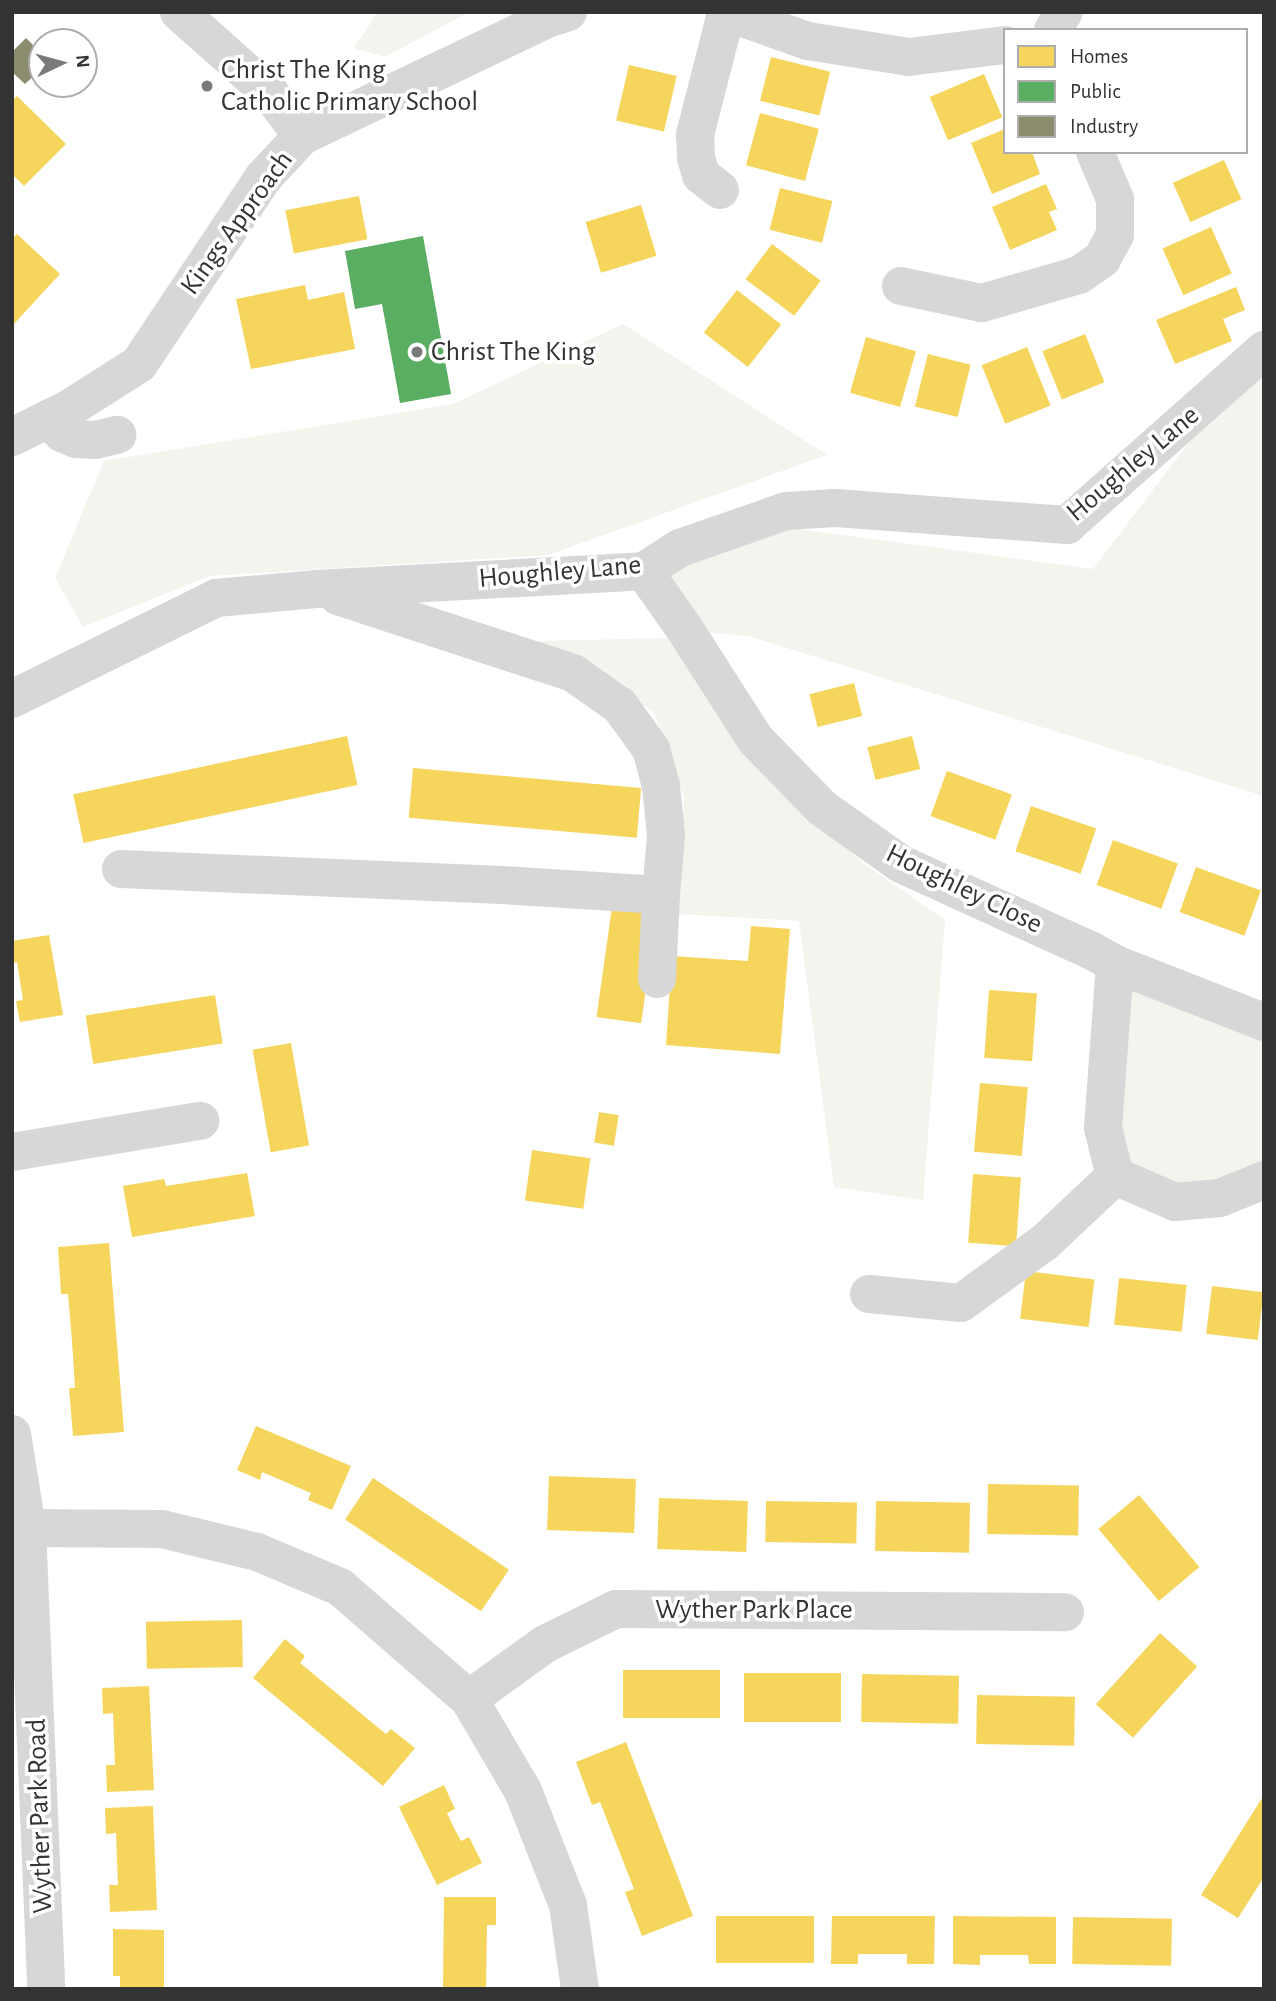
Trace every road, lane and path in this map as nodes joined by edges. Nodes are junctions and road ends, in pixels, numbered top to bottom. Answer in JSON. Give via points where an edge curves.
{"nodes":[{"id":1,"x":179,"y":12,"type":"edge"},
{"id":2,"x":568,"y":12,"type":"edge"},
{"id":3,"x":726,"y":12,"type":"edge"},
{"id":4,"x":1065,"y":12,"type":"edge"},
{"id":5,"x":1054,"y":28,"type":"edge"},
{"id":6,"x":1003,"y":45,"type":"edge"},
{"id":7,"x":302,"y":135,"type":"junction"},
{"id":8,"x":1096,"y":154,"type":"edge"},
{"id":9,"x":720,"y":190,"type":"dead end"},
{"id":10,"x":901,"y":286,"type":"dead end"},
{"id":11,"x":1264,"y":350,"type":"edge"},
{"id":12,"x":48,"y":419,"type":"junction"},
{"id":13,"x":117,"y":435,"type":"dead end"},
{"id":14,"x":12,"y":437,"type":"edge"},
{"id":15,"x":644,"y":571,"type":"junction"},
{"id":16,"x":316,"y":589,"type":"junction"},
{"id":17,"x":12,"y":699,"type":"edge"},
{"id":18,"x":121,"y":869,"type":"dead end"},
{"id":19,"x":661,"y":895,"type":"junction"},
{"id":20,"x":1115,"y":964,"type":"junction"},
{"id":21,"x":657,"y":979,"type":"dead end"},
{"id":22,"x":1264,"y":1022,"type":"edge"},
{"id":23,"x":201,"y":1121,"type":"dead end"},
{"id":24,"x":12,"y":1152,"type":"edge"},
{"id":25,"x":1115,"y":1176,"type":"junction"},
{"id":26,"x":1264,"y":1180,"type":"edge"},
{"id":27,"x":869,"y":1294,"type":"dead end"},
{"id":28,"x":12,"y":1434,"type":"edge"},
{"id":29,"x":27,"y":1528,"type":"junction"},
{"id":30,"x":1065,"y":1612,"type":"dead end"},
{"id":31,"x":469,"y":1699,"type":"junction"},
{"id":32,"x":46,"y":1989,"type":"edge"},
{"id":33,"x":580,"y":1989,"type":"edge"}],
"edges":[{"from":1,"to":7,"type":"street","via":[[270,93]]},
{"from":2,"to":7,"type":"street","name":"Kings Approach"},
{"from":3,"to":6,"type":"street","via":[[808,41],[909,57]]},
{"from":3,"to":9,"type":"street","via":[[695,135],[701,175]]},
{"from":4,"to":5,"type":"street"},
{"from":7,"to":12,"type":"street","name":"Kings Approach","via":[[263,178],[139,364]]},
{"from":8,"to":10,"type":"street","via":[[1115,199],[1115,235],[1102,258],[1079,275],[982,303]]},
{"from":11,"to":15,"type":"street","name":"Houghley Lane","via":[[1067,525],[835,508],[786,511],[680,548]]},
{"from":12,"to":13,"type":"street","via":[[76,439]]},
{"from":12,"to":14,"type":"street","name":"Kings Approach"},
{"from":15,"to":16,"type":"street","name":"Houghley Lane"},
{"from":15,"to":20,"type":"street","name":"Houghley Close","via":[[755,739],[822,808],[901,864]]},
{"from":16,"to":17,"type":"street","name":"Houghley Lane","via":[[216,598]]},
{"from":16,"to":19,"type":"street","via":[[573,673],[620,706],[651,749],[661,786],[666,835]]},
{"from":18,"to":19,"type":"street"},
{"from":19,"to":21,"type":"street"},
{"from":20,"to":22,"type":"street","name":"Houghley Close"},
{"from":20,"to":25,"type":"street","via":[[1103,1128]]},
{"from":23,"to":24,"type":"street"},
{"from":25,"to":26,"type":"street","via":[[1175,1202],[1220,1198]]},
{"from":25,"to":27,"type":"street","via":[[1045,1242],[961,1303]]},
{"from":28,"to":29,"type":"street","name":"Wyther Park Road"},
{"from":29,"to":31,"type":"street","via":[[162,1530],[257,1552],[340,1587]]},
{"from":29,"to":32,"type":"street","name":"Wyther Park Road"},
{"from":30,"to":31,"type":"street","name":"Wyther Park Place","via":[[616,1609],[545,1643]]},
{"from":31,"to":33,"type":"street","via":[[523,1791],[568,1905]]}]}
